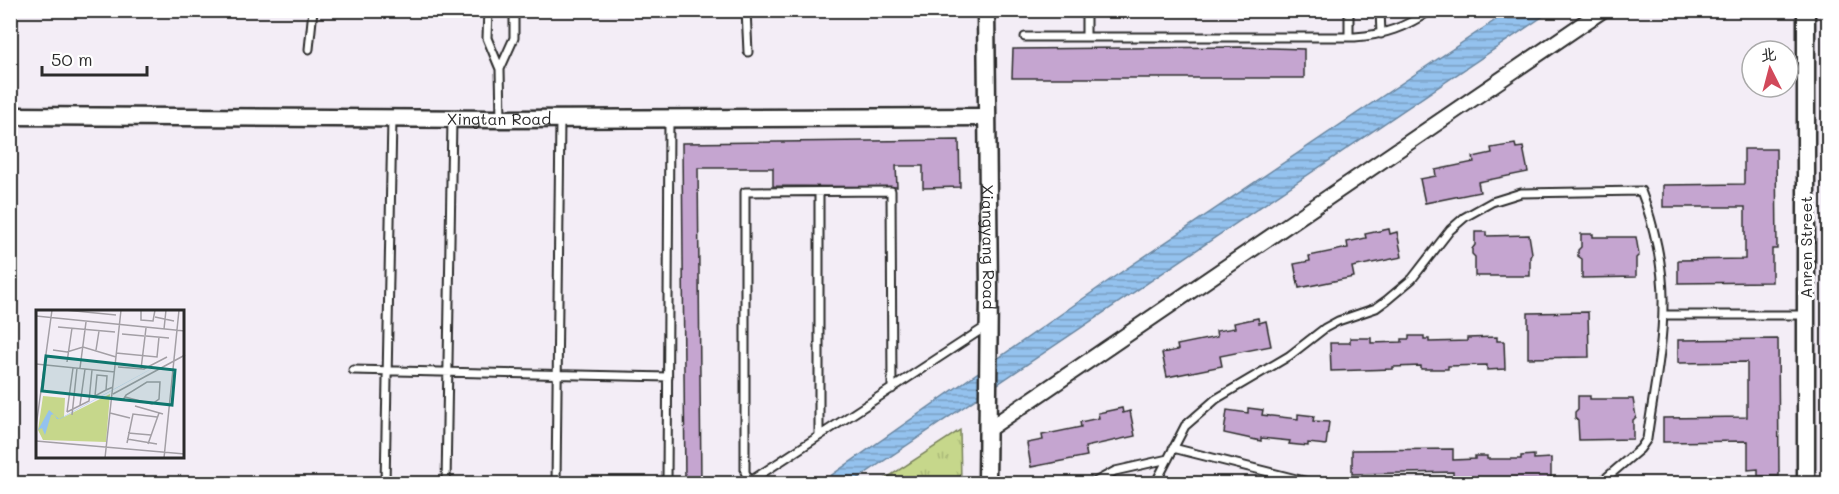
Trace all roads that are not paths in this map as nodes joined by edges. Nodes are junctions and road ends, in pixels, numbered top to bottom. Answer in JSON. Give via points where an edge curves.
{"nodes":[{"id":1,"x":313,"y":10,"type":"edge"},
{"id":2,"x":488,"y":10,"type":"edge"},
{"id":3,"x":514,"y":10,"type":"edge"},
{"id":4,"x":746,"y":10,"type":"edge"},
{"id":5,"x":986,"y":10,"type":"edge"},
{"id":6,"x":1086,"y":10,"type":"edge"},
{"id":7,"x":1349,"y":10,"type":"edge"},
{"id":8,"x":1380,"y":10,"type":"edge"},
{"id":9,"x":1431,"y":10,"type":"edge"},
{"id":10,"x":1603,"y":10,"type":"edge"},
{"id":11,"x":1806,"y":10,"type":"edge"},
{"id":12,"x":1381,"y":34,"type":"junction"},
{"id":13,"x":1025,"y":37,"type":"dead end"},
{"id":14,"x":1086,"y":37,"type":"junction"},
{"id":15,"x":1349,"y":37,"type":"junction"},
{"id":16,"x":309,"y":49,"type":"dead end"},
{"id":17,"x":748,"y":52,"type":"dead end"},
{"id":18,"x":500,"y":69,"type":"junction"},
{"id":19,"x":10,"y":117,"type":"edge"},
{"id":20,"x":987,"y":117,"type":"junction"},
{"id":21,"x":669,"y":118,"type":"junction"},
{"id":22,"x":392,"y":119,"type":"junction"},
{"id":23,"x":452,"y":119,"type":"junction"},
{"id":24,"x":501,"y":119,"type":"junction"},
{"id":25,"x":560,"y":119,"type":"junction"},
{"id":26,"x":819,"y":192,"type":"junction"},
{"id":27,"x":1663,"y":315,"type":"junction"},
{"id":28,"x":1806,"y":315,"type":"junction"},
{"id":29,"x":989,"y":325,"type":"junction"},
{"id":30,"x":353,"y":370,"type":"dead end"},
{"id":31,"x":387,"y":371,"type":"junction"},
{"id":32,"x":448,"y":372,"type":"junction"},
{"id":33,"x":558,"y":374,"type":"junction"},
{"id":34,"x":668,"y":377,"type":"junction"},
{"id":35,"x":892,"y":389,"type":"junction"},
{"id":36,"x":987,"y":430,"type":"junction"},
{"id":37,"x":819,"y":436,"type":"junction"},
{"id":38,"x":1173,"y":448,"type":"junction"},
{"id":39,"x":1168,"y":459,"type":"junction"},
{"id":40,"x":385,"y":483,"type":"edge"},
{"id":41,"x":446,"y":483,"type":"edge"},
{"id":42,"x":556,"y":483,"type":"edge"},
{"id":43,"x":667,"y":483,"type":"edge"},
{"id":44,"x":987,"y":483,"type":"edge"},
{"id":45,"x":1091,"y":483,"type":"edge"},
{"id":46,"x":1155,"y":483,"type":"edge"},
{"id":47,"x":1316,"y":483,"type":"edge"},
{"id":48,"x":1599,"y":483,"type":"edge"},
{"id":49,"x":1806,"y":483,"type":"edge"}],
"edges":[{"from":1,"to":16,"type":"lane"},
{"from":2,"to":18,"type":"lane","via":[[487,38]]},
{"from":3,"to":18,"type":"lane","via":[[514,38]]},
{"from":4,"to":17,"type":"lane"},
{"from":5,"to":20,"type":"street","name":"Xiangyang Road"},
{"from":6,"to":14,"type":"lane"},
{"from":7,"to":15,"type":"lane"},
{"from":8,"to":12,"type":"lane"},
{"from":9,"to":12,"type":"lane"},
{"from":10,"to":36,"type":"street"},
{"from":11,"to":28,"type":"street","name":"Anren Street"},
{"from":12,"to":15,"type":"lane"},
{"from":13,"to":14,"type":"lane"},
{"from":14,"to":15,"type":"lane"},
{"from":18,"to":24,"type":"lane"},
{"from":19,"to":22,"type":"street","name":"Xingtan Road"},
{"from":20,"to":21,"type":"street","name":"Xingtan Road"},
{"from":20,"to":29,"type":"street","name":"Xiangyang Road"},
{"from":21,"to":25,"type":"street","name":"Xingtan Road"},
{"from":21,"to":34,"type":"lane"},
{"from":22,"to":23,"type":"street","name":"Xingtan Road"},
{"from":22,"to":31,"type":"lane"},
{"from":23,"to":24,"type":"street","name":"Xingtan Road"},
{"from":23,"to":32,"type":"lane"},
{"from":24,"to":25,"type":"street","name":"Xingtan Road"},
{"from":25,"to":33,"type":"lane"},
{"from":26,"to":35,"type":"lane","via":[[891,191]]},
{"from":26,"to":37,"type":"lane"},
{"from":26,"to":37,"type":"lane","via":[[745,192],[748,478],[752,480]]},
{"from":27,"to":28,"type":"lane"},
{"from":27,"to":38,"type":"lane","via":[[1655,234],[1641,191],[1546,191],[1506,196],[1465,217],[1412,279],[1376,308],[1325,328],[1289,356],[1216,399],[1185,426]]},
{"from":27,"to":48,"type":"lane","via":[[1647,439]]},
{"from":28,"to":49,"type":"street","name":"Anren Street"},
{"from":29,"to":35,"type":"lane"},
{"from":29,"to":36,"type":"street","name":"Xiangyang Road"},
{"from":30,"to":31,"type":"lane"},
{"from":31,"to":32,"type":"lane"},
{"from":31,"to":40,"type":"lane"},
{"from":32,"to":33,"type":"lane"},
{"from":32,"to":41,"type":"lane"},
{"from":33,"to":34,"type":"lane"},
{"from":33,"to":42,"type":"lane"},
{"from":34,"to":43,"type":"lane"},
{"from":35,"to":37,"type":"lane"},
{"from":36,"to":44,"type":"street","name":"Xiangyang Road"},
{"from":38,"to":39,"type":"lane"},
{"from":38,"to":47,"type":"lane"},
{"from":39,"to":45,"type":"lane","via":[[1114,471]]},
{"from":39,"to":46,"type":"lane"}]}
